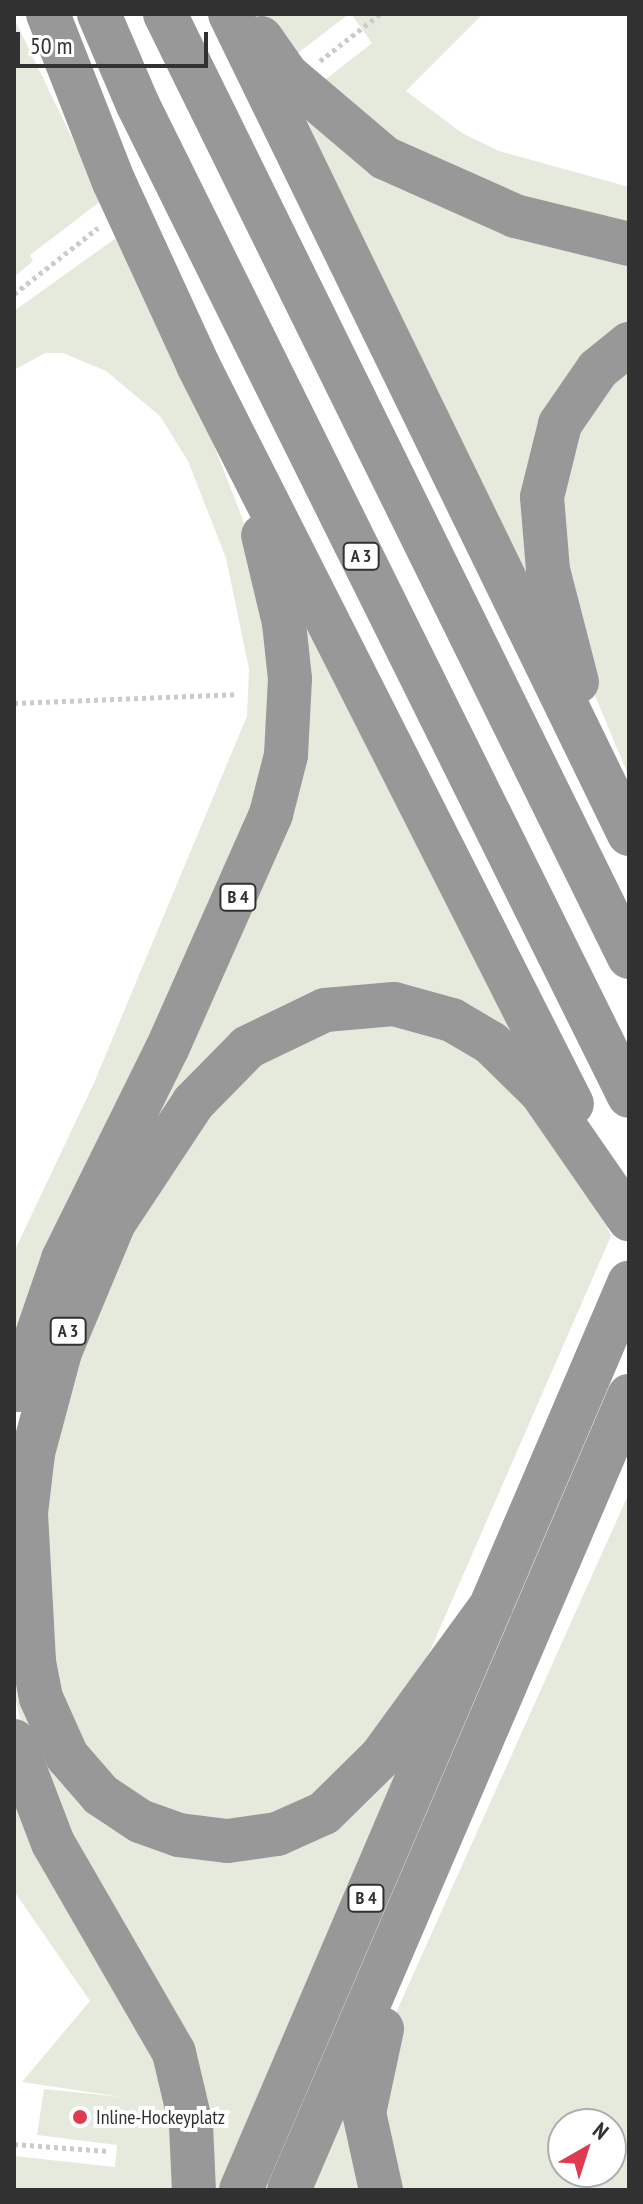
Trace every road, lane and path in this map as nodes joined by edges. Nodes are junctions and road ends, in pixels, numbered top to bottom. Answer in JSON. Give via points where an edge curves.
{"nodes":[{"id":1,"x":48,"y":14,"type":"edge"},
{"id":2,"x":99,"y":14,"type":"edge"},
{"id":3,"x":165,"y":14,"type":"edge"},
{"id":4,"x":230,"y":14,"type":"edge"},
{"id":5,"x":248,"y":14,"type":"edge"},
{"id":6,"x":380,"y":14,"type":"edge"},
{"id":7,"x":364,"y":27,"type":"dead end"},
{"id":8,"x":629,"y":244,"type":"edge"},
{"id":9,"x":42,"y":271,"type":"dead end"},
{"id":10,"x":14,"y":294,"type":"edge"},
{"id":11,"x":629,"y":344,"type":"edge"},
{"id":12,"x":198,"y":365,"type":"junction"},
{"id":13,"x":235,"y":694,"type":"dead end"},
{"id":14,"x":14,"y":703,"type":"edge"},
{"id":15,"x":623,"y":822,"type":"edge"},
{"id":16,"x":629,"y":957,"type":"edge"},
{"id":17,"x":629,"y":1096,"type":"edge"},
{"id":18,"x":629,"y":1218,"type":"edge"},
{"id":19,"x":629,"y":1283,"type":"edge"},
{"id":20,"x":629,"y":1396,"type":"edge"},
{"id":21,"x":14,"y":1406,"type":"edge"},
{"id":22,"x":491,"y":1606,"type":"junction"},
{"id":23,"x":14,"y":1741,"type":"edge"},
{"id":24,"x":451,"y":1807,"type":"junction"},
{"id":25,"x":14,"y":2144,"type":"edge"},
{"id":26,"x":108,"y":2151,"type":"dead end"},
{"id":27,"x":194,"y":2190,"type":"edge"},
{"id":28,"x":241,"y":2190,"type":"edge"},
{"id":29,"x":289,"y":2190,"type":"edge"},
{"id":30,"x":381,"y":2190,"type":"edge"}],
"edges":[{"from":1,"to":12,"type":"highway","via":[[114,182]]},
{"from":2,"to":17,"type":"highway","number":"A 3","via":[[145,120]]},
{"from":3,"to":16,"type":"highway"},
{"from":4,"to":15,"type":"highway"},
{"from":5,"to":8,"type":"highway","via":[[287,75],[385,158],[515,216]]},
{"from":6,"to":7,"type":"path"},
{"from":9,"to":10,"type":"path"},
{"from":11,"to":15,"type":"highway","via":[[598,369],[560,424],[542,497],[557,613]]},
{"from":12,"to":18,"type":"highway"},
{"from":12,"to":21,"type":"highway","number":"B 4","via":[[277,586],[290,679],[286,755],[255,860],[63,1259]]},
{"from":13,"to":14,"type":"path"},
{"from":18,"to":22,"type":"highway","number":"A 3","via":[[541,1092],[491,1043],[452,1020],[394,1004],[325,1010],[248,1047],[193,1103],[114,1223],[60,1352],[33,1453],[25,1542],[28,1626],[41,1698],[67,1756],[101,1795],[140,1821],[179,1835],[227,1841],[277,1834],[324,1813],[368,1774]]},
{"from":19,"to":22,"type":"highway","number":"B 4"},
{"from":20,"to":24,"type":"highway","number":"B 4"},
{"from":22,"to":28,"type":"highway","number":"B 4"},
{"from":23,"to":27,"type":"highway","via":[[53,1843],[174,2053],[191,2125]]},
{"from":24,"to":29,"type":"highway","number":"B 4"},
{"from":24,"to":30,"type":"highway","number":"B 4","via":[[368,2076],[365,2131]]},
{"from":25,"to":26,"type":"path"}]}
